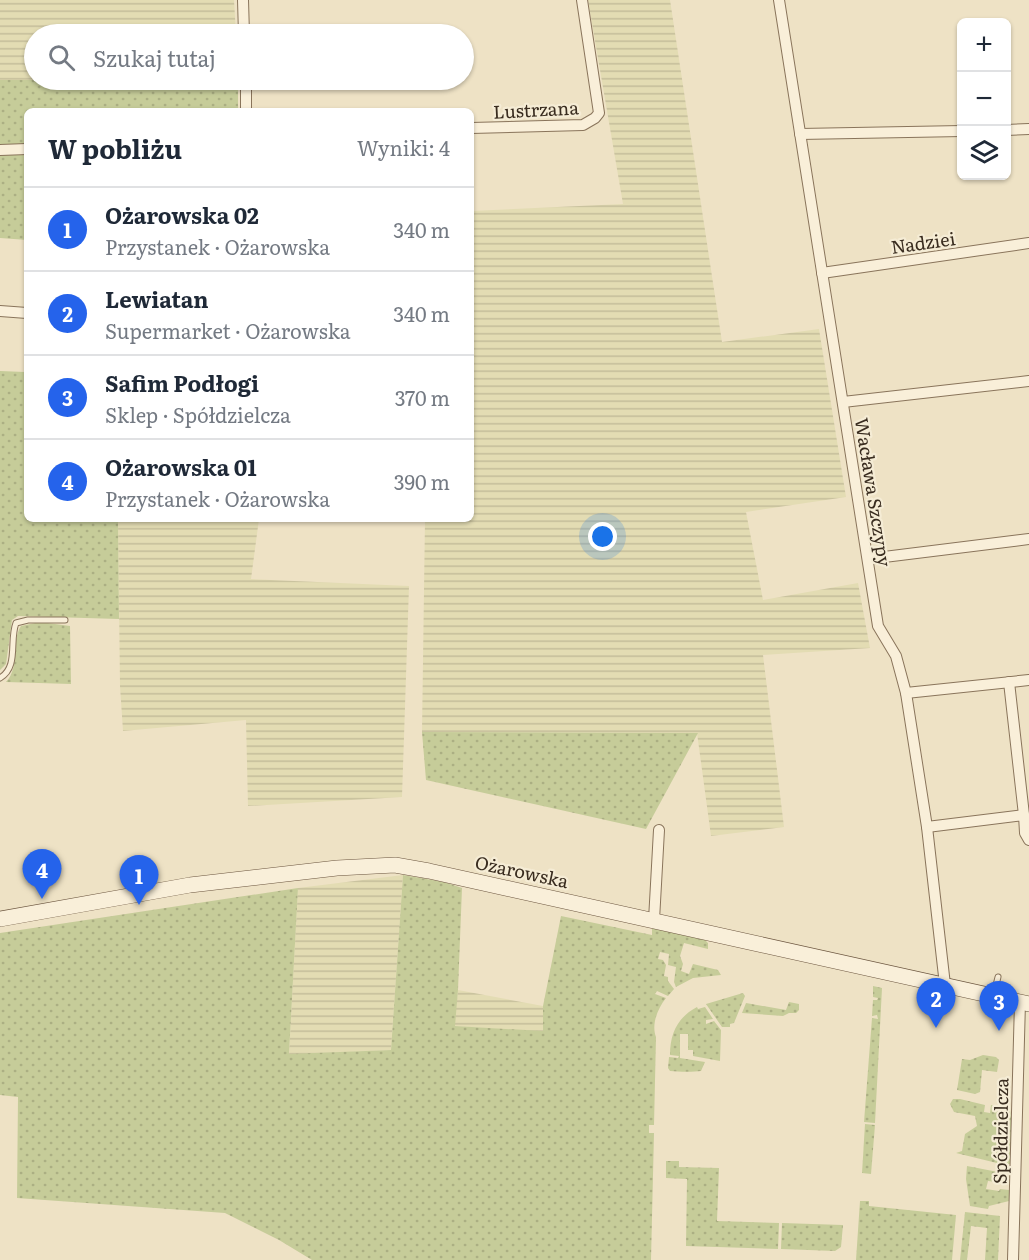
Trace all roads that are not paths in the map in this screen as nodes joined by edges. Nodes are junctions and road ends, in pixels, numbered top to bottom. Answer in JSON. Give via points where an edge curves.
{"nodes":[{"id":1,"x":243,"y":0,"type":"edge"},
{"id":2,"x":582,"y":0,"type":"edge"},
{"id":3,"x":779,"y":0,"type":"edge"},
{"id":4,"x":244,"y":24,"type":"edge"},
{"id":5,"x":246,"y":90,"type":"edge"},
{"id":6,"x":246,"y":108,"type":"edge"},
{"id":7,"x":474,"y":128,"type":"edge"},
{"id":8,"x":1029,"y":129,"type":"edge"},
{"id":9,"x":957,"y":130,"type":"edge"},
{"id":10,"x":1011,"y":130,"type":"edge"},
{"id":11,"x":800,"y":134,"type":"junction"},
{"id":12,"x":24,"y":149,"type":"edge"},
{"id":13,"x":0,"y":150,"type":"edge"},
{"id":14,"x":1029,"y":243,"type":"edge"},
{"id":15,"x":822,"y":273,"type":"junction"},
{"id":16,"x":0,"y":311,"type":"edge"},
{"id":17,"x":24,"y":313,"type":"edge"},
{"id":18,"x":1029,"y":381,"type":"edge"},
{"id":19,"x":843,"y":402,"type":"junction"},
{"id":20,"x":1029,"y":539,"type":"edge"},
{"id":21,"x":868,"y":559,"type":"junction"},
{"id":22,"x":65,"y":620,"type":"dead end"},
{"id":23,"x":0,"y":678,"type":"edge"},
{"id":24,"x":1029,"y":680,"type":"edge"},
{"id":25,"x":1009,"y":682,"type":"junction"},
{"id":26,"x":906,"y":693,"type":"junction"},
{"id":27,"x":1024,"y":815,"type":"junction"},
{"id":28,"x":927,"y":826,"type":"junction"},
{"id":29,"x":659,"y":830,"type":"dead end"},
{"id":30,"x":1027,"y":837,"type":"edge"},
{"id":31,"x":0,"y":919,"type":"edge"},
{"id":32,"x":654,"y":920,"type":"junction"},
{"id":33,"x":998,"y":977,"type":"dead end"},
{"id":34,"x":945,"y":985,"type":"junction"},
{"id":35,"x":993,"y":996,"type":"junction"},
{"id":36,"x":1024,"y":1003,"type":"edge"},
{"id":37,"x":1013,"y":1260,"type":"edge"}],
"edges":[{"from":1,"to":4,"type":"street"},
{"from":2,"to":7,"type":"street","name":"Lustrzana","via":[[599,113],[595,118],[583,125]]},
{"from":3,"to":11,"type":"street","name":"Wacława Szczypy"},
{"from":5,"to":6,"type":"street"},
{"from":8,"to":10,"type":"street"},
{"from":9,"to":11,"type":"street"},
{"from":11,"to":15,"type":"street","name":"Wacława Szczypy"},
{"from":12,"to":13,"type":"street"},
{"from":14,"to":15,"type":"street","name":"Nadziei"},
{"from":15,"to":19,"type":"street","name":"Wacława Szczypy"},
{"from":16,"to":17,"type":"street"},
{"from":18,"to":19,"type":"street"},
{"from":19,"to":21,"type":"street","name":"Wacława Szczypy"},
{"from":20,"to":21,"type":"street"},
{"from":21,"to":26,"type":"street","name":"Wacława Szczypy","via":[[878,626],[896,656]]},
{"from":22,"to":23,"type":"lane","via":[[28,620],[16,624],[11,665]]},
{"from":24,"to":25,"type":"street"},
{"from":25,"to":26,"type":"street"},
{"from":25,"to":27,"type":"street"},
{"from":26,"to":28,"type":"street","name":"Wacława Szczypy"},
{"from":27,"to":28,"type":"street"},
{"from":27,"to":30,"type":"street"},
{"from":28,"to":34,"type":"street","name":"Wacława Szczypy"},
{"from":29,"to":32,"type":"street"},
{"from":31,"to":32,"type":"main road","name":"Ożarowska","via":[[190,885],[395,865]]},
{"from":32,"to":34,"type":"main road","name":"Ożarowska"},
{"from":33,"to":35,"type":"lane"},
{"from":34,"to":35,"type":"main road","name":"Ożarowska"},
{"from":35,"to":36,"type":"main road","name":"Ożarowska"},
{"from":36,"to":37,"type":"street","name":"Spółdzielcza"}]}
